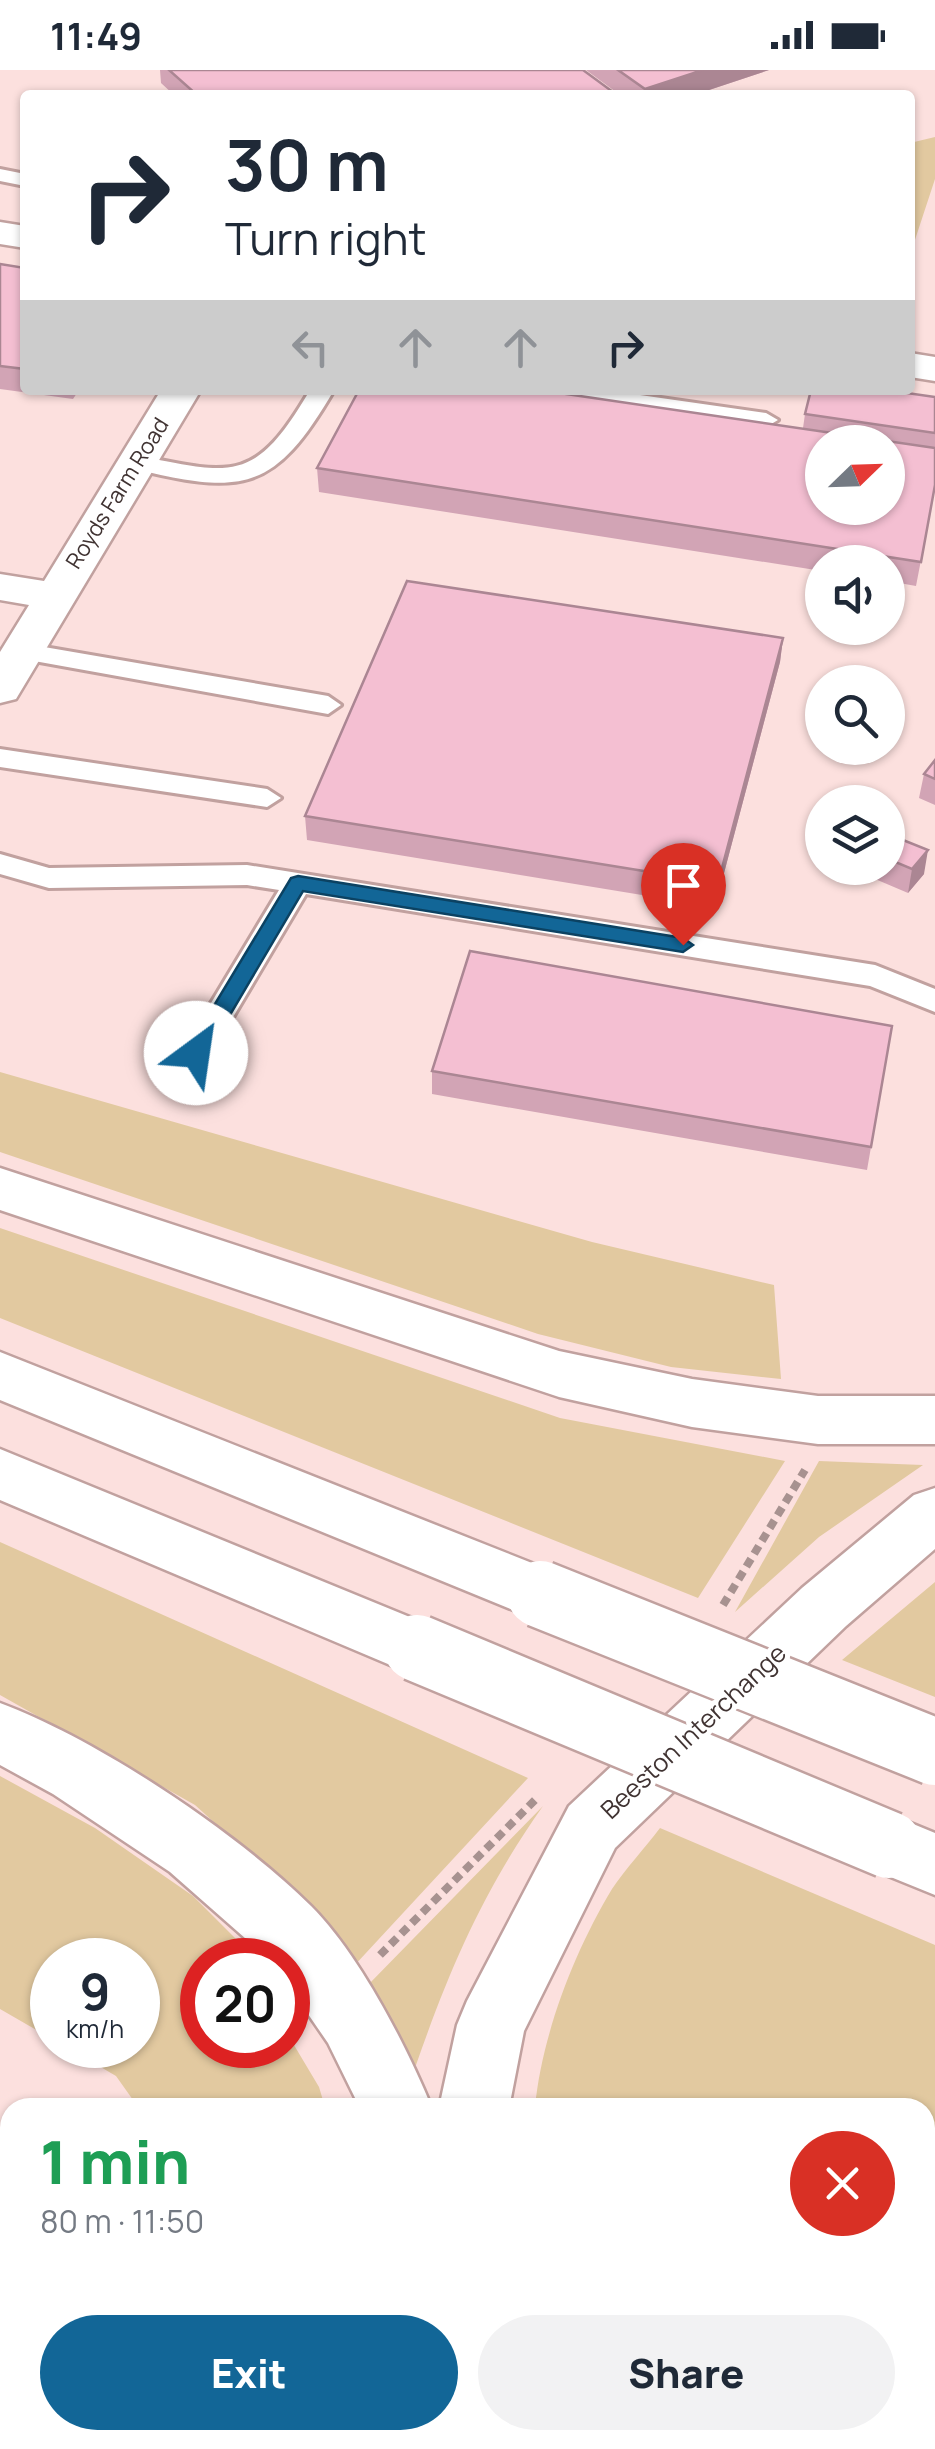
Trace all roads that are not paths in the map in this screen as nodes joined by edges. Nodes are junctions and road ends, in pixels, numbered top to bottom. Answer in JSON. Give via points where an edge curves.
{"nodes":[{"id":1,"x":177,"y":395,"type":"edge"},
{"id":2,"x":319,"y":395,"type":"edge"},
{"id":3,"x":591,"y":395,"type":"edge"},
{"id":4,"x":766,"y":420,"type":"edge"},
{"id":5,"x":136,"y":462,"type":"junction"},
{"id":6,"x":0,"y":588,"type":"edge"},
{"id":7,"x":53,"y":596,"type":"junction"},
{"id":8,"x":21,"y":651,"type":"junction"},
{"id":9,"x":0,"y":688,"type":"edge"},
{"id":10,"x":328,"y":705,"type":"dead end"},
{"id":11,"x":0,"y":758,"type":"edge"},
{"id":12,"x":267,"y":798,"type":"dead end"},
{"id":13,"x":0,"y":864,"type":"edge"},
{"id":14,"x":298,"y":883,"type":"junction"},
{"id":15,"x":935,"y":1001,"type":"edge"},
{"id":16,"x":196,"y":1053,"type":"dead end"},
{"id":17,"x":0,"y":1189,"type":"edge"},
{"id":18,"x":0,"y":1375,"type":"edge"},
{"id":19,"x":935,"y":1420,"type":"edge"},
{"id":20,"x":0,"y":1474,"type":"edge"},
{"id":21,"x":935,"y":1513,"type":"edge"},
{"id":22,"x":0,"y":1732,"type":"edge"},
{"id":23,"x":935,"y":1752,"type":"edge"},
{"id":24,"x":912,"y":1855,"type":"edge"},
{"id":25,"x":392,"y":2098,"type":"edge"},
{"id":26,"x":476,"y":2098,"type":"edge"}],
"edges":[{"from":1,"to":5,"type":"main road","name":"Royds Farm Road"},
{"from":2,"to":5,"type":"lane","via":[[295,440],[269,466],[240,478]]},
{"from":3,"to":4,"type":"lane"},
{"from":5,"to":7,"type":"main road","name":"Royds Farm Road"},
{"from":6,"to":7,"type":"main road","name":"Royds Farm Road"},
{"from":7,"to":8,"type":"main road","name":"Royds Farm Road"},
{"from":8,"to":9,"type":"main road","name":"Royds Farm Road"},
{"from":8,"to":10,"type":"lane"},
{"from":11,"to":12,"type":"lane"},
{"from":13,"to":14,"type":"lane","via":[[49,878],[246,875]]},
{"from":14,"to":15,"type":"lane","via":[[875,976]]},
{"from":14,"to":16,"type":"lane"},
{"from":17,"to":19,"type":"main road","via":[[559,1374],[692,1404],[818,1420]]},
{"from":18,"to":23,"type":"main road","bridge":true},
{"from":20,"to":24,"type":"main road","bridge":true},
{"from":21,"to":26,"type":"main road","name":"Beeston Interchange","via":[[824,1607],[592,1827],[491,2024]]},
{"from":22,"to":25,"type":"main road","via":[[194,1850],[289,1930],[352,2019]]}]}
